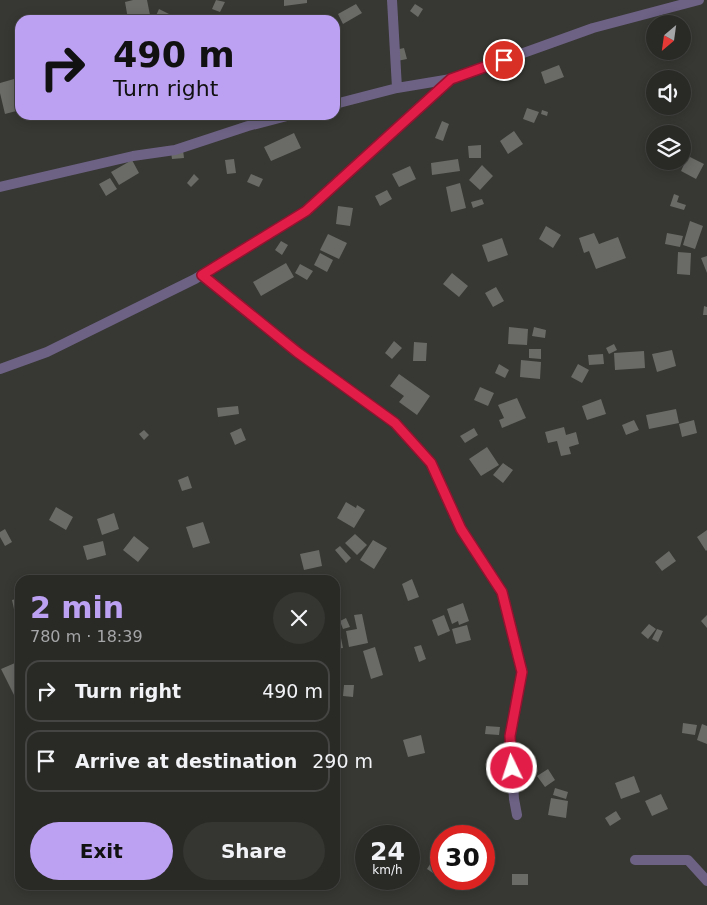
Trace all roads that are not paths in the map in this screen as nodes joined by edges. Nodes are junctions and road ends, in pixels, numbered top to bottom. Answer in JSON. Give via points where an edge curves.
{"nodes":[{"id":1,"x":392,"y":0,"type":"edge"},
{"id":2,"x":699,"y":0,"type":"edge"},
{"id":3,"x":451,"y":79,"type":"junction"},
{"id":4,"x":397,"y":88,"type":"junction"},
{"id":5,"x":340,"y":103,"type":"edge"},
{"id":6,"x":271,"y":120,"type":"edge"},
{"id":7,"x":0,"y":186,"type":"edge"},
{"id":8,"x":202,"y":275,"type":"junction"},
{"id":9,"x":0,"y":369,"type":"edge"},
{"id":10,"x":518,"y":815,"type":"dead end"},
{"id":11,"x":635,"y":860,"type":"dead end"},
{"id":12,"x":707,"y":881,"type":"edge"}],
"edges":[{"from":1,"to":4,"type":"street"},
{"from":2,"to":3,"type":"street","via":[[593,28]]},
{"from":3,"to":4,"type":"street"},
{"from":3,"to":8,"type":"street","via":[[306,211]]},
{"from":4,"to":5,"type":"street"},
{"from":6,"to":7,"type":"street","via":[[174,150]]},
{"from":8,"to":9,"type":"street","via":[[47,352]]},
{"from":8,"to":10,"type":"street","via":[[297,352],[395,423],[431,463],[461,529],[502,592],[522,672],[510,736]]},
{"from":11,"to":12,"type":"street","via":[[688,860]]}]}
